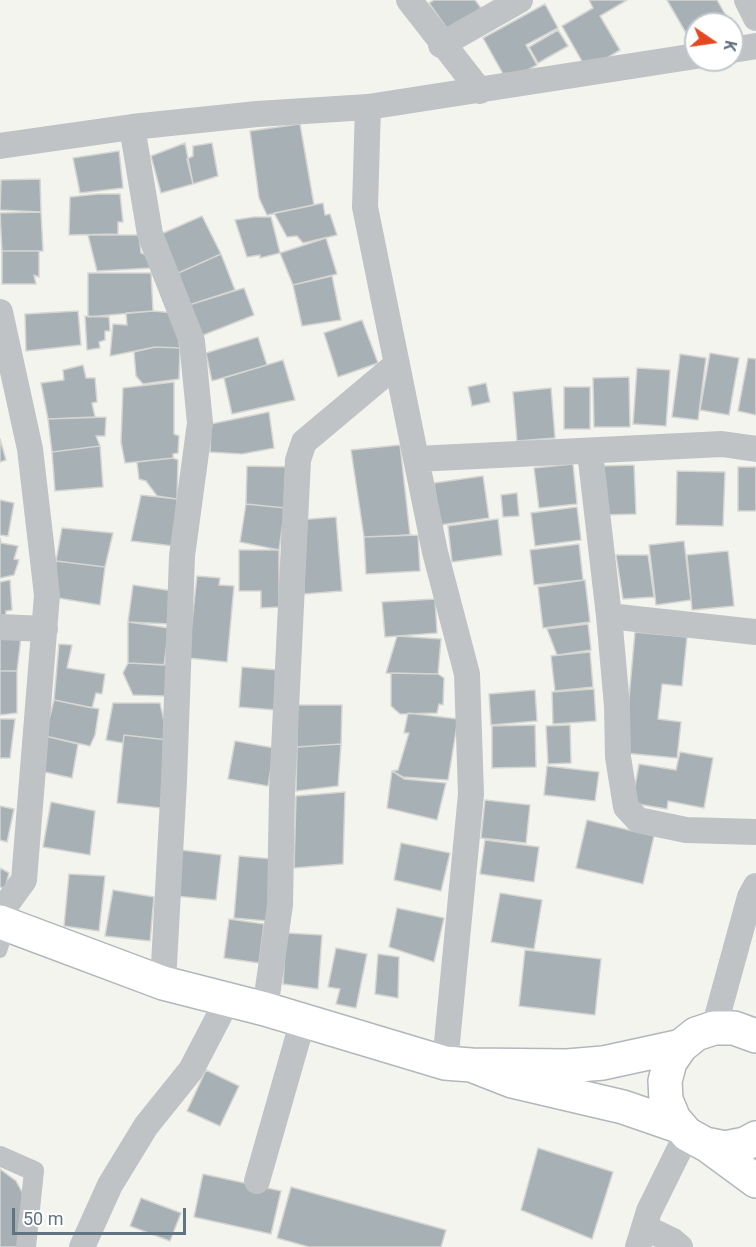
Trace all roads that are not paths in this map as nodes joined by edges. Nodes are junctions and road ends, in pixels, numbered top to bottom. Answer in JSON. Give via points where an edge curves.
{"nodes":[{"id":1,"x":409,"y":0,"type":"edge"},
{"id":2,"x":520,"y":0,"type":"edge"},
{"id":3,"x":747,"y":0,"type":"edge"},
{"id":4,"x":756,"y":18,"type":"edge"},
{"id":5,"x":441,"y":45,"type":"junction"},
{"id":6,"x":684,"y":58,"type":"edge"},
{"id":7,"x":480,"y":92,"type":"junction"},
{"id":8,"x":368,"y":107,"type":"junction"},
{"id":9,"x":132,"y":127,"type":"junction"},
{"id":10,"x":0,"y":146,"type":"edge"},
{"id":11,"x":0,"y":312,"type":"edge"},
{"id":12,"x":397,"y":364,"type":"junction"},
{"id":13,"x":756,"y":449,"type":"edge"},
{"id":14,"x":590,"y":452,"type":"junction"},
{"id":15,"x":416,"y":459,"type":"junction"},
{"id":16,"x":609,"y":616,"type":"junction"},
{"id":17,"x":0,"y":627,"type":"edge"},
{"id":18,"x":45,"y":629,"type":"junction"},
{"id":19,"x":756,"y":632,"type":"edge"},
{"id":20,"x":756,"y":832,"type":"edge"},
{"id":21,"x":756,"y":886,"type":"edge"},
{"id":22,"x":2,"y":928,"type":"edge"},
{"id":23,"x":163,"y":982,"type":"junction"},
{"id":24,"x":228,"y":999,"type":"junction"},
{"id":25,"x":265,"y":1009,"type":"junction"},
{"id":26,"x":303,"y":1020,"type":"junction"},
{"id":27,"x":714,"y":1028,"type":"junction"},
{"id":28,"x":756,"y":1036,"type":"edge"},
{"id":29,"x":681,"y":1046,"type":"junction"},
{"id":30,"x":458,"y":1064,"type":"junction"},
{"id":31,"x":692,"y":1135,"type":"junction"},
{"id":32,"x":756,"y":1138,"type":"edge"},
{"id":33,"x":0,"y":1156,"type":"edge"},
{"id":34,"x":257,"y":1181,"type":"dead end"},
{"id":35,"x":756,"y":1181,"type":"edge"},
{"id":36,"x":641,"y":1237,"type":"edge"},
{"id":37,"x":26,"y":1247,"type":"edge"},
{"id":38,"x":82,"y":1247,"type":"edge"},
{"id":39,"x":680,"y":1247,"type":"edge"}],
"edges":[{"from":1,"to":5,"type":"street"},
{"from":2,"to":5,"type":"street"},
{"from":3,"to":4,"type":"street"},
{"from":5,"to":7,"type":"street"},
{"from":6,"to":7,"type":"street"},
{"from":7,"to":8,"type":"street"},
{"from":8,"to":9,"type":"street"},
{"from":8,"to":12,"type":"street","via":[[365,207]]},
{"from":9,"to":10,"type":"street"},
{"from":9,"to":23,"type":"street","via":[[150,234],[192,341],[200,423],[182,556]]},
{"from":11,"to":18,"type":"street","via":[[30,449],[47,595]]},
{"from":12,"to":15,"type":"street"},
{"from":12,"to":25,"type":"street","via":[[304,442],[298,460],[282,769],[280,904]]},
{"from":13,"to":14,"type":"street","via":[[722,444]]},
{"from":14,"to":15,"type":"street"},
{"from":14,"to":16,"type":"street"},
{"from":15,"to":30,"type":"street","via":[[467,674],[471,794]]},
{"from":16,"to":19,"type":"street"},
{"from":16,"to":20,"type":"street","via":[[618,757],[626,807],[638,820],[686,830]]},
{"from":17,"to":18,"type":"street"},
{"from":18,"to":22,"type":"street","via":[[24,880]]},
{"from":21,"to":27,"type":"street"},
{"from":22,"to":23,"type":"main road"},
{"from":23,"to":24,"type":"main road"},
{"from":24,"to":25,"type":"main road"},
{"from":24,"to":38,"type":"street","via":[[191,1070],[146,1126],[110,1185]]},
{"from":25,"to":26,"type":"main road"},
{"from":26,"to":30,"type":"main road"},
{"from":26,"to":34,"type":"street"},
{"from":27,"to":28,"type":"main road","via":[[734,1028]]},
{"from":27,"to":29,"type":"main road","via":[[696,1034]]},
{"from":29,"to":30,"type":"main road","via":[[603,1063],[567,1066]]},
{"from":29,"to":31,"type":"main road","via":[[670,1062],[666,1100],[674,1119]]},
{"from":30,"to":31,"type":"main road","via":[[623,1107]]},
{"from":31,"to":32,"type":"main road","via":[[725,1148]]},
{"from":31,"to":35,"type":"main road"},
{"from":31,"to":36,"type":"street","via":[[649,1211]]},
{"from":33,"to":37,"type":"street","via":[[34,1171]]},
{"from":36,"to":39,"type":"street","via":[[673,1240]]}]}
